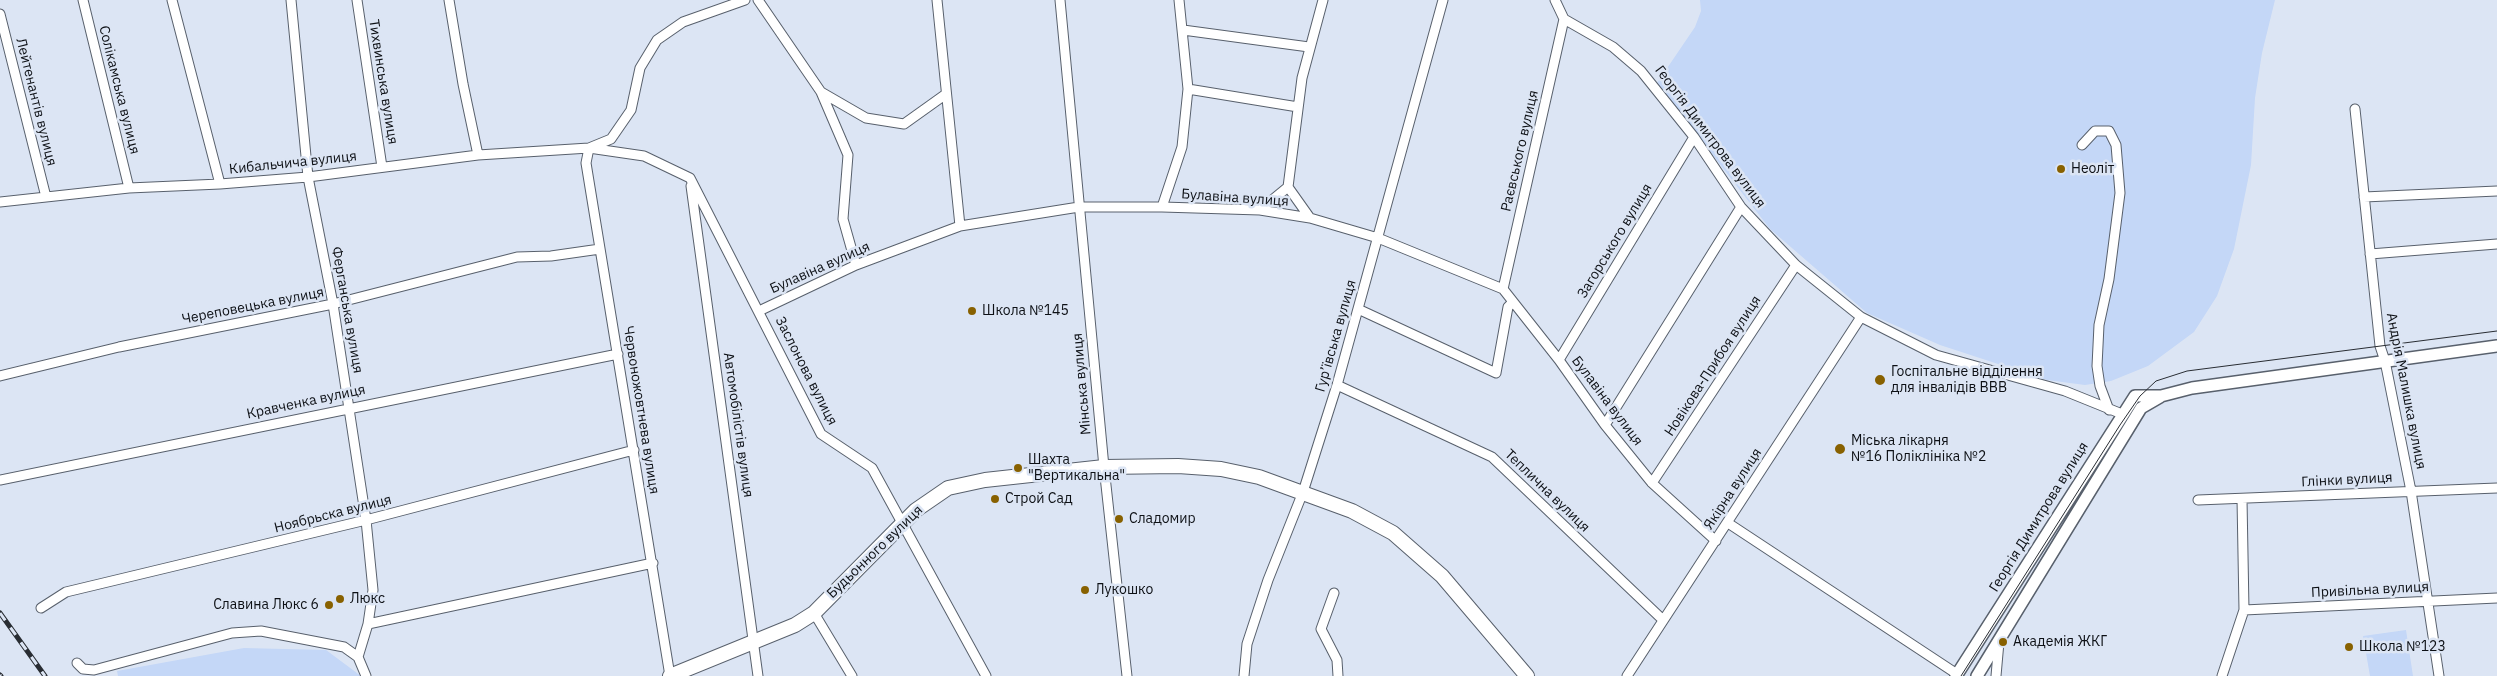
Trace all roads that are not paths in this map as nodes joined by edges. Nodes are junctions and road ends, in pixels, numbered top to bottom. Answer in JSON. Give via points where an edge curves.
{"nodes":[{"id":1,"x":83,"y":0,"type":"edge"},
{"id":2,"x":172,"y":0,"type":"edge"},
{"id":3,"x":291,"y":0,"type":"edge"},
{"id":4,"x":356,"y":0,"type":"edge"},
{"id":5,"x":449,"y":0,"type":"edge"},
{"id":6,"x":745,"y":0,"type":"edge"},
{"id":7,"x":758,"y":0,"type":"edge"},
{"id":8,"x":937,"y":0,"type":"edge"},
{"id":9,"x":1060,"y":0,"type":"edge"},
{"id":10,"x":1179,"y":0,"type":"edge"},
{"id":11,"x":1323,"y":0,"type":"edge"},
{"id":12,"x":1443,"y":0,"type":"edge"},
{"id":13,"x":1555,"y":0,"type":"edge"},
{"id":14,"x":0,"y":14,"type":"edge"},
{"id":15,"x":1564,"y":19,"type":"junction"},
{"id":16,"x":1183,"y":30,"type":"junction"},
{"id":17,"x":1309,"y":47,"type":"junction"},
{"id":18,"x":1188,"y":89,"type":"junction"},
{"id":19,"x":820,"y":92,"type":"junction"},
{"id":20,"x":946,"y":94,"type":"junction"},
{"id":21,"x":1298,"y":107,"type":"junction"},
{"id":22,"x":2355,"y":109,"type":"dead end"},
{"id":23,"x":1694,"y":137,"type":"junction"},
{"id":24,"x":2082,"y":145,"type":"dead end"},
{"id":25,"x":589,"y":148,"type":"junction"},
{"id":26,"x":478,"y":155,"type":"junction"},
{"id":27,"x":382,"y":168,"type":"junction"},
{"id":28,"x":308,"y":177,"type":"junction"},
{"id":29,"x":690,"y":178,"type":"junction"},
{"id":30,"x":220,"y":184,"type":"junction"},
{"id":31,"x":1288,"y":187,"type":"junction"},
{"id":32,"x":129,"y":188,"type":"junction"},
{"id":33,"x":2497,"y":191,"type":"edge"},
{"id":34,"x":46,"y":197,"type":"junction"},
{"id":35,"x":2364,"y":197,"type":"junction"},
{"id":36,"x":0,"y":202,"type":"edge"},
{"id":37,"x":1079,"y":207,"type":"junction"},
{"id":38,"x":1162,"y":207,"type":"junction"},
{"id":39,"x":1741,"y":207,"type":"junction"},
{"id":40,"x":1260,"y":210,"type":"junction"},
{"id":41,"x":1310,"y":218,"type":"junction"},
{"id":42,"x":960,"y":226,"type":"junction"},
{"id":43,"x":1378,"y":238,"type":"junction"},
{"id":44,"x":2497,"y":244,"type":"edge"},
{"id":45,"x":600,"y":249,"type":"junction"},
{"id":46,"x":2370,"y":254,"type":"junction"},
{"id":47,"x":1796,"y":264,"type":"junction"},
{"id":48,"x":856,"y":265,"type":"junction"},
{"id":49,"x":1502,"y":289,"type":"junction"},
{"id":50,"x":1512,"y":303,"type":"junction"},
{"id":51,"x":333,"y":304,"type":"junction"},
{"id":52,"x":1358,"y":309,"type":"junction"},
{"id":53,"x":759,"y":311,"type":"junction"},
{"id":54,"x":1861,"y":317,"type":"junction"},
{"id":55,"x":2497,"y":346,"type":"edge"},
{"id":56,"x":618,"y":354,"type":"junction"},
{"id":57,"x":1559,"y":360,"type":"junction"},
{"id":58,"x":2385,"y":361,"type":"junction"},
{"id":59,"x":0,"y":376,"type":"edge"},
{"id":60,"x":1337,"y":385,"type":"junction"},
{"id":61,"x":2161,"y":396,"type":"junction"},
{"id":62,"x":351,"y":406,"type":"junction"},
{"id":63,"x":2109,"y":410,"type":"junction"},
{"id":64,"x":2122,"y":414,"type":"junction"},
{"id":65,"x":1605,"y":425,"type":"junction"},
{"id":66,"x":634,"y":450,"type":"junction"},
{"id":67,"x":1104,"y":467,"type":"junction"},
{"id":68,"x":0,"y":480,"type":"edge"},
{"id":69,"x":1652,"y":484,"type":"junction"},
{"id":70,"x":2497,"y":488,"type":"edge"},
{"id":71,"x":2411,"y":491,"type":"junction"},
{"id":72,"x":1303,"y":492,"type":"junction"},
{"id":73,"x":2242,"y":499,"type":"junction"},
{"id":74,"x":2198,"y":500,"type":"dead end"},
{"id":75,"x":366,"y":520,"type":"junction"},
{"id":76,"x":1728,"y":523,"type":"junction"},
{"id":77,"x":901,"y":524,"type":"junction"},
{"id":78,"x":1716,"y":541,"type":"junction"},
{"id":79,"x":653,"y":563,"type":"junction"},
{"id":80,"x":1334,"y":594,"type":"dead end"},
{"id":81,"x":2497,"y":598,"type":"edge"},
{"id":82,"x":2426,"y":600,"type":"junction"},
{"id":83,"x":41,"y":608,"type":"dead end"},
{"id":84,"x":2244,"y":610,"type":"junction"},
{"id":85,"x":814,"y":613,"type":"junction"},
{"id":86,"x":1664,"y":620,"type":"junction"},
{"id":87,"x":368,"y":624,"type":"junction"},
{"id":88,"x":754,"y":641,"type":"junction"},
{"id":89,"x":1998,"y":642,"type":"junction"},
{"id":90,"x":358,"y":657,"type":"junction"},
{"id":91,"x":77,"y":663,"type":"dead end"},
{"id":92,"x":1956,"y":675,"type":"edge"},
{"id":93,"x":366,"y":676,"type":"edge"},
{"id":94,"x":670,"y":676,"type":"edge"},
{"id":95,"x":758,"y":676,"type":"edge"},
{"id":96,"x":852,"y":676,"type":"edge"},
{"id":97,"x":986,"y":676,"type":"edge"},
{"id":98,"x":1127,"y":676,"type":"edge"},
{"id":99,"x":1244,"y":676,"type":"edge"},
{"id":100,"x":1338,"y":676,"type":"edge"},
{"id":101,"x":1528,"y":676,"type":"edge"},
{"id":102,"x":1627,"y":676,"type":"edge"},
{"id":103,"x":1977,"y":676,"type":"edge"},
{"id":104,"x":1996,"y":676,"type":"edge"},
{"id":105,"x":2222,"y":676,"type":"edge"},
{"id":106,"x":2439,"y":676,"type":"edge"}],
"edges":[{"from":1,"to":32,"type":"street","name":"Солікамська вулиця"},
{"from":2,"to":30,"type":"street"},
{"from":3,"to":28,"type":"street","name":"Ферганська вулиця"},
{"from":4,"to":27,"type":"street","name":"Тихвинська вулиця"},
{"from":5,"to":26,"type":"street"},
{"from":6,"to":25,"type":"street","via":[[683,22],[657,40],[640,68],[631,110],[611,139]]},
{"from":7,"to":19,"type":"street"},
{"from":8,"to":20,"type":"street"},
{"from":9,"to":37,"type":"street","name":"Мінська вулиця"},
{"from":10,"to":16,"type":"street"},
{"from":11,"to":17,"type":"street"},
{"from":12,"to":43,"type":"street","name":"Гур’ївська вулиця"},
{"from":13,"to":15,"type":"street"},
{"from":14,"to":34,"type":"street","name":"Лейтенантів вулиця"},
{"from":15,"to":23,"type":"street","name":"Георгія Димитрова вулиця","via":[[1613,46],[1641,72]]},
{"from":15,"to":49,"type":"street","name":"Раєвського вулиця"},
{"from":16,"to":17,"type":"street"},
{"from":16,"to":18,"type":"street"},
{"from":17,"to":21,"type":"street"},
{"from":18,"to":21,"type":"street"},
{"from":18,"to":38,"type":"street","via":[[1182,147]]},
{"from":19,"to":20,"type":"street","via":[[866,118],[904,124]]},
{"from":19,"to":48,"type":"street","via":[[848,155],[843,218]]},
{"from":20,"to":42,"type":"street"},
{"from":21,"to":31,"type":"street"},
{"from":22,"to":35,"type":"street","name":"Андрія Малишка вулиця"},
{"from":23,"to":39,"type":"street","name":"Георгія Димитрова вулиця"},
{"from":23,"to":57,"type":"street","name":"Загорського вулиця"},
{"from":24,"to":63,"type":"street","via":[[2095,131],[2109,131],[2116,145],[2120,193],[2109,279],[2099,325],[2097,366]]},
{"from":25,"to":26,"type":"street","name":"Кибальчича вулиця"},
{"from":25,"to":29,"type":"street","via":[[644,156]]},
{"from":25,"to":45,"type":"street","name":"Червоножовтнева вулиця","via":[[586,163]]},
{"from":26,"to":27,"type":"street","name":"Кибальчича вулиця"},
{"from":27,"to":28,"type":"street","name":"Кибальчича вулиця"},
{"from":28,"to":30,"type":"street","name":"Кибальчича вулиця"},
{"from":28,"to":51,"type":"street","name":"Ферганська вулиця"},
{"from":29,"to":53,"type":"street","name":"Заслонова вулиця"},
{"from":29,"to":88,"type":"street","name":"Автомобілістів вулиця"},
{"from":30,"to":32,"type":"street","name":"Кибальчича вулиця"},
{"from":31,"to":40,"type":"street"},
{"from":31,"to":41,"type":"street"},
{"from":32,"to":34,"type":"street","name":"Кибальчича вулиця"},
{"from":33,"to":35,"type":"street"},
{"from":34,"to":36,"type":"street","name":"Кибальчича вулиця"},
{"from":35,"to":46,"type":"street","name":"Андрія Малишка вулиця"},
{"from":37,"to":38,"type":"street","name":"Булавіна вулиця"},
{"from":37,"to":42,"type":"street","name":"Булавіна вулиця"},
{"from":37,"to":67,"type":"street","name":"Мінська вулиця"},
{"from":38,"to":40,"type":"street","name":"Булавіна вулиця"},
{"from":39,"to":47,"type":"street","name":"Георгія Димитрова вулиця"},
{"from":39,"to":65,"type":"street"},
{"from":40,"to":41,"type":"street","name":"Булавіна вулиця"},
{"from":41,"to":43,"type":"street","name":"Булавіна вулиця"},
{"from":42,"to":48,"type":"street","name":"Булавіна вулиця"},
{"from":43,"to":49,"type":"street","name":"Булавіна вулиця"},
{"from":43,"to":52,"type":"street","name":"Гур’ївська вулиця"},
{"from":44,"to":46,"type":"street"},
{"from":45,"to":51,"type":"street","name":"Череповецька вулиця","via":[[551,256],[517,256]]},
{"from":45,"to":56,"type":"street","name":"Червоножовтнева вулиця"},
{"from":46,"to":58,"type":"street","name":"Андрія Малишка вулиця","via":[[2380,346]]},
{"from":47,"to":54,"type":"street","name":"Георгія Димитрова вулиця"},
{"from":47,"to":69,"type":"street","name":"Новікова-Прибоя вулиця"},
{"from":48,"to":53,"type":"street","name":"Булавіна вулиця"},
{"from":49,"to":50,"type":"street","name":"Булавіна вулиця"},
{"from":50,"to":52,"type":"street","via":[[1508,307],[1496,374]]},
{"from":50,"to":57,"type":"street","name":"Булавіна вулиця"},
{"from":51,"to":59,"type":"street","name":"Череповецька вулиця","via":[[119,347]]},
{"from":51,"to":62,"type":"street","name":"Ферганська вулиця"},
{"from":52,"to":60,"type":"street","name":"Гур’ївська вулиця"},
{"from":53,"to":77,"type":"street","name":"Заслонова вулиця","via":[[821,434],[872,468]]},
{"from":54,"to":63,"type":"street","name":"Георгія Димитрова вулиця","via":[[1936,355],[2065,391]]},
{"from":54,"to":76,"type":"street","name":"Якірна вулиця"},
{"from":55,"to":58,"type":"street","name":"Георгія Димитрова вулиця"},
{"from":56,"to":62,"type":"street","name":"Кравченка вулиця"},
{"from":56,"to":66,"type":"street","name":"Червоножовтнева вулиця"},
{"from":57,"to":65,"type":"street","name":"Булавіна вулиця"},
{"from":58,"to":61,"type":"street","name":"Георгія Димитрова вулиця","via":[[2192,388]]},
{"from":58,"to":71,"type":"street","name":"Андрія Малишка вулиця"},
{"from":60,"to":72,"type":"street","name":"Гур’ївська вулиця"},
{"from":60,"to":86,"type":"street","name":"Теплична вулиця","via":[[1492,457]]},
{"from":61,"to":64,"type":"street","name":"Георгія Димитрова вулиця","via":[[2135,396]]},
{"from":61,"to":89,"type":"street","name":"Георгія Димитрова вулиця","via":[[2140,408]]},
{"from":62,"to":68,"type":"street","name":"Кравченка вулиця"},
{"from":62,"to":75,"type":"street","name":"Ферганська вулиця"},
{"from":63,"to":64,"type":"street","name":"Георгія Димитрова вулиця"},
{"from":64,"to":92,"type":"street","name":"Георгія Димитрова вулиця"},
{"from":65,"to":69,"type":"street","name":"Булавіна вулиця"},
{"from":66,"to":75,"type":"street","name":"Ноябрьска вулиця"},
{"from":66,"to":79,"type":"street","name":"Червоножовтнева вулиця"},
{"from":67,"to":72,"type":"main road","name":"Будьонного вулиця","via":[[1221,469],[1260,477]]},
{"from":67,"to":77,"type":"main road","name":"Будьонного вулиця","via":[[985,480],[948,488]]},
{"from":67,"to":98,"type":"street","name":"Мінська вулиця"},
{"from":69,"to":78,"type":"street","name":"Булавіна вулиця"},
{"from":70,"to":71,"type":"street","name":"Глінки вулиця"},
{"from":71,"to":73,"type":"street","name":"Глінки вулиця"},
{"from":71,"to":82,"type":"street","name":"Андрія Малишка вулиця"},
{"from":72,"to":99,"type":"street","name":"Гур’ївська вулиця","via":[[1247,644]]},
{"from":72,"to":101,"type":"main road","name":"Будьонного вулиця","via":[[1393,533],[1442,576]]},
{"from":73,"to":74,"type":"street","name":"Глінки вулиця"},
{"from":73,"to":84,"type":"street"},
{"from":75,"to":83,"type":"street","name":"Ноябрьска вулиця","via":[[66,592]]},
{"from":75,"to":87,"type":"street","name":"Ферганська вулиця","via":[[373,590]]},
{"from":76,"to":78,"type":"street","name":"Якірна вулиця"},
{"from":76,"to":92,"type":"street"},
{"from":77,"to":85,"type":"main road","name":"Будьонного вулиця"},
{"from":77,"to":97,"type":"street","name":"Заслонова вулиця"},
{"from":78,"to":86,"type":"street","name":"Якірна вулиця"},
{"from":79,"to":87,"type":"street"},
{"from":79,"to":94,"type":"street","name":"Червоножовтнева вулиця"},
{"from":80,"to":100,"type":"street","via":[[1321,629],[1337,660]]},
{"from":81,"to":82,"type":"street","name":"Привільна вулиця"},
{"from":82,"to":84,"type":"street","name":"Привільна вулиця"},
{"from":82,"to":106,"type":"street","name":"Андрія Малишка вулиця"},
{"from":84,"to":105,"type":"street"},
{"from":85,"to":88,"type":"main road","name":"Будьонного вулиця","via":[[795,625]]},
{"from":85,"to":96,"type":"street"},
{"from":86,"to":102,"type":"street","name":"Якірна вулиця"},
{"from":87,"to":90,"type":"street","name":"Ферганська вулиця"},
{"from":88,"to":94,"type":"main road","name":"Будьонного вулиця"},
{"from":88,"to":95,"type":"street","name":"Автомобілістів вулиця"},
{"from":89,"to":103,"type":"street","name":"Георгія Димитрова вулиця"},
{"from":89,"to":104,"type":"street"},
{"from":90,"to":91,"type":"street","via":[[344,647],[261,631],[232,633],[94,670],[83,670]]},
{"from":90,"to":93,"type":"street"}]}
